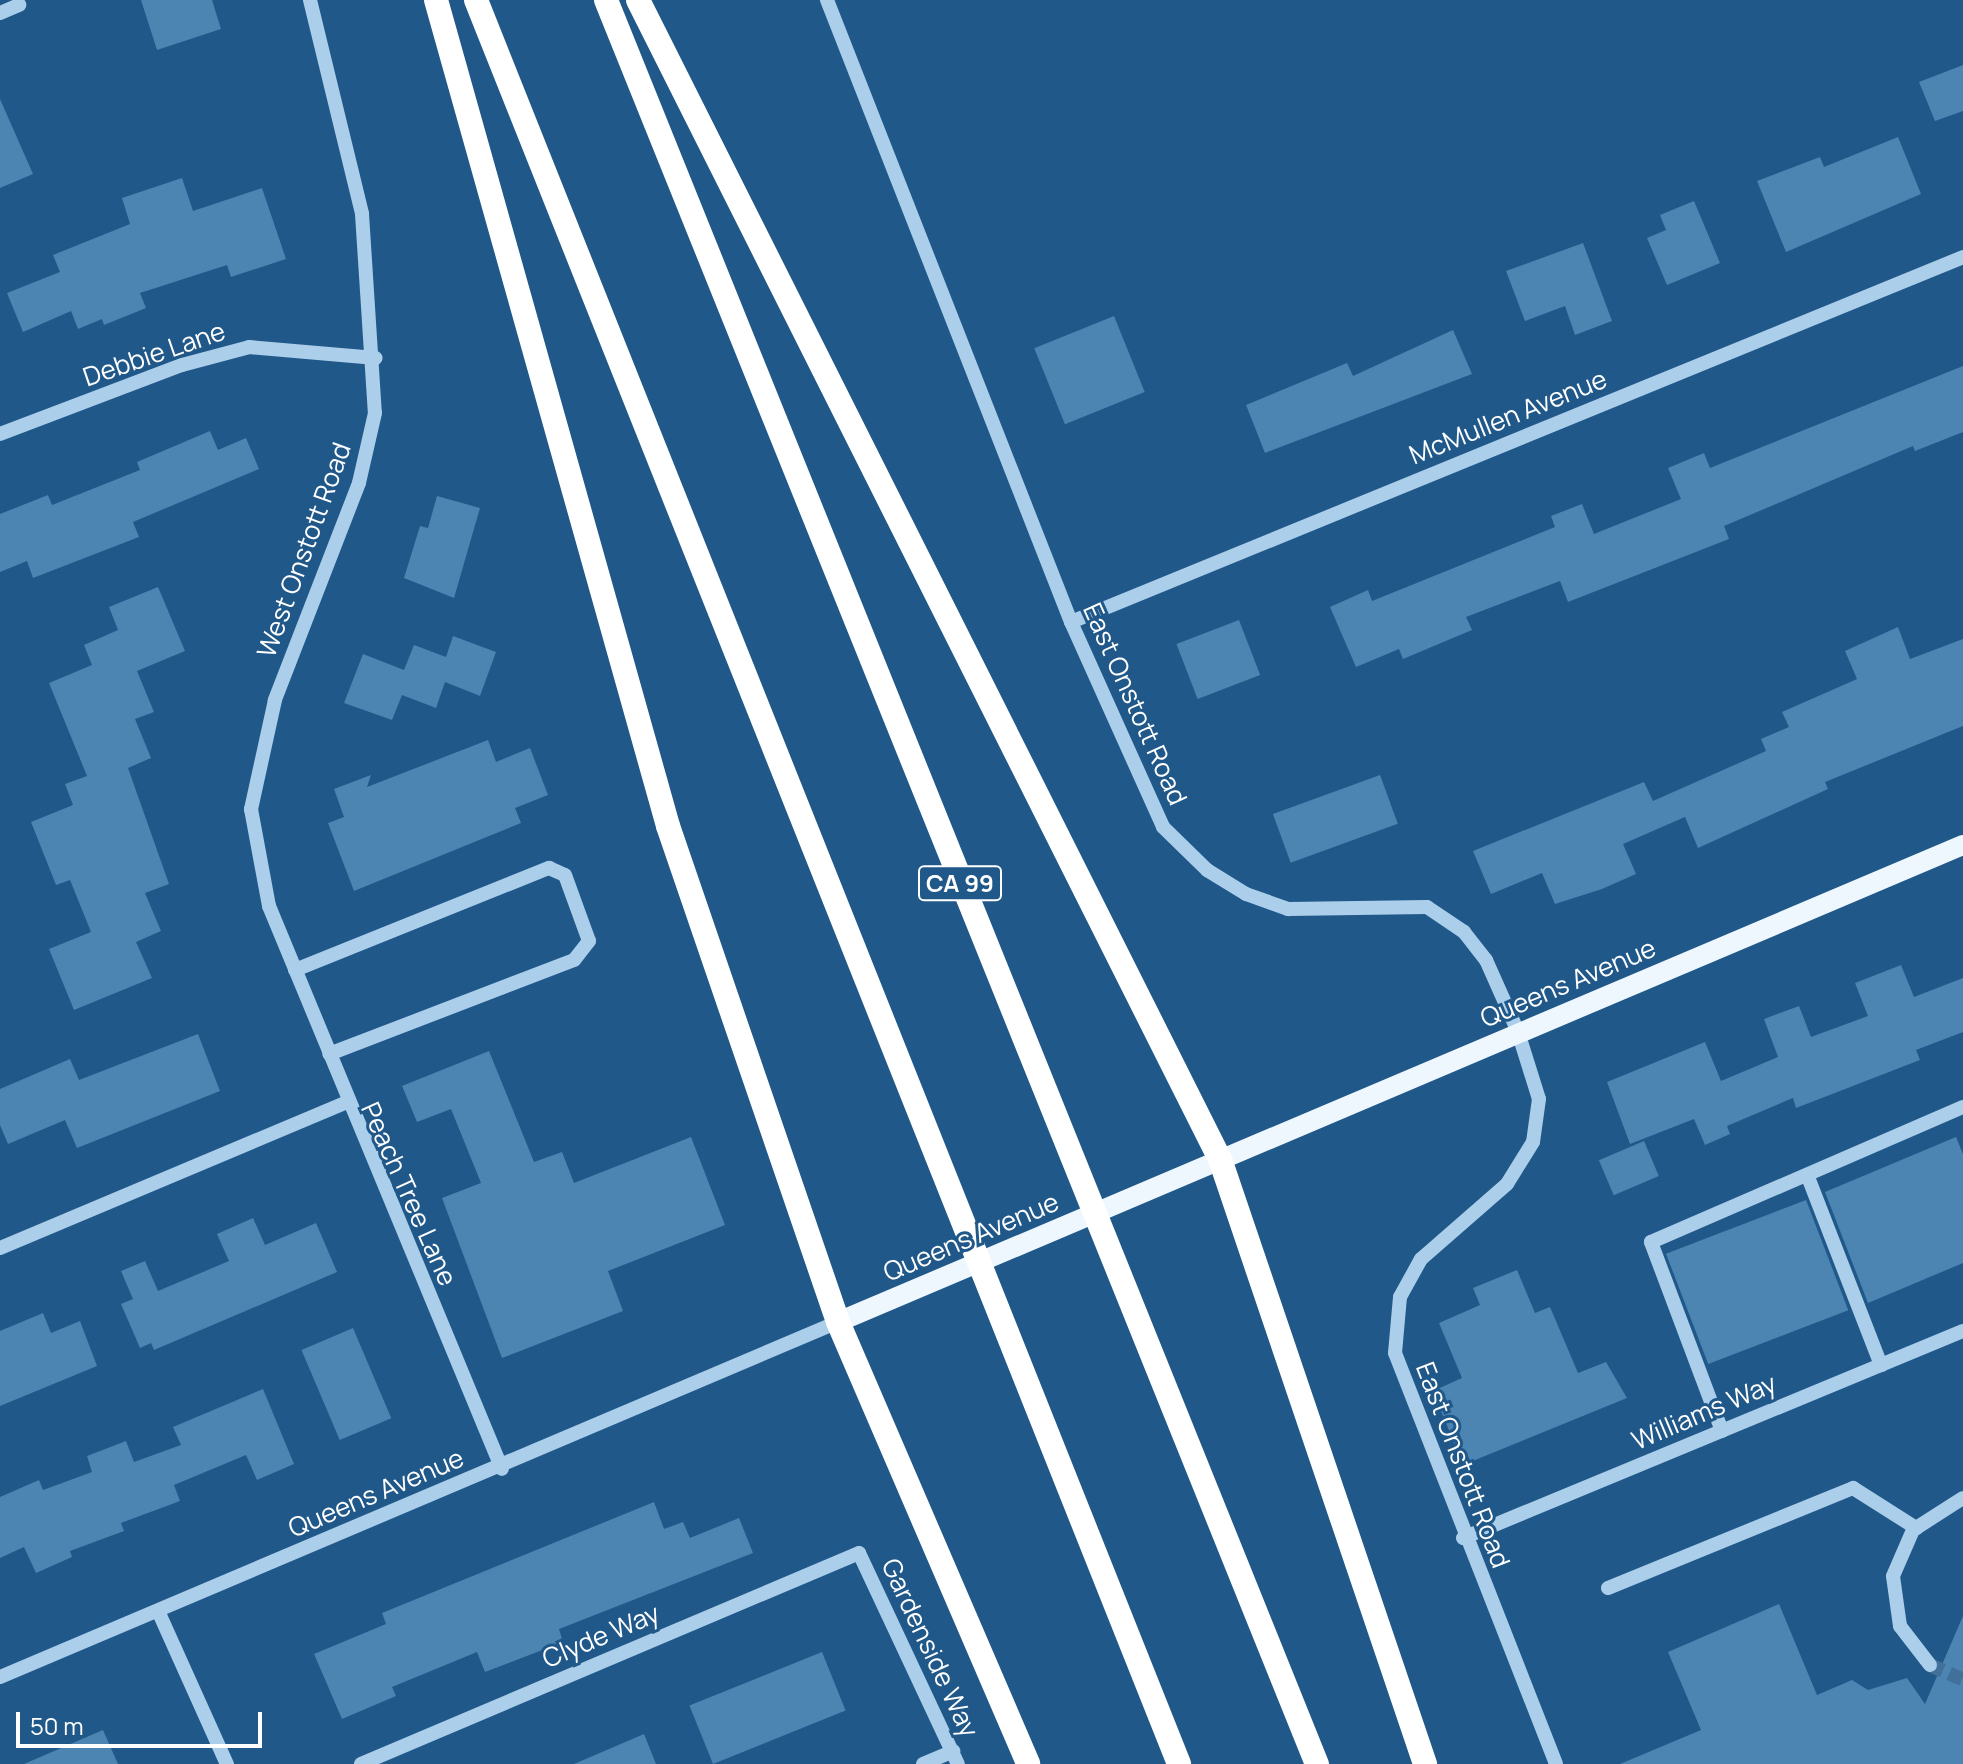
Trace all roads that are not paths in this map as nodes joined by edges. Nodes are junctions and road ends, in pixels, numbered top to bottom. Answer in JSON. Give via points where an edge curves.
{"nodes":[{"id":1,"x":310,"y":0,"type":"edge"},
{"id":2,"x":436,"y":0,"type":"edge"},
{"id":3,"x":476,"y":0,"type":"edge"},
{"id":4,"x":606,"y":0,"type":"edge"},
{"id":5,"x":638,"y":0,"type":"edge"},
{"id":6,"x":827,"y":0,"type":"edge"},
{"id":7,"x":19,"y":5,"type":"dead end"},
{"id":8,"x":0,"y":13,"type":"edge"},
{"id":9,"x":1963,"y":257,"type":"edge"},
{"id":10,"x":376,"y":358,"type":"junction"},
{"id":11,"x":0,"y":434,"type":"edge"},
{"id":12,"x":1071,"y":622,"type":"junction"},
{"id":13,"x":1963,"y":845,"type":"edge"},
{"id":14,"x":295,"y":970,"type":"junction"},
{"id":15,"x":1518,"y":1032,"type":"junction"},
{"id":16,"x":329,"y":1054,"type":"junction"},
{"id":17,"x":348,"y":1102,"type":"junction"},
{"id":18,"x":1963,"y":1107,"type":"edge"},
{"id":19,"x":1220,"y":1159,"type":"junction"},
{"id":20,"x":1808,"y":1177,"type":"junction"},
{"id":21,"x":0,"y":1248,"type":"edge"},
{"id":22,"x":838,"y":1322,"type":"junction"},
{"id":23,"x":1963,"y":1331,"type":"edge"},
{"id":24,"x":1881,"y":1365,"type":"junction"},
{"id":25,"x":1722,"y":1431,"type":"junction"},
{"id":26,"x":502,"y":1469,"type":"junction"},
{"id":27,"x":1963,"y":1498,"type":"edge"},
{"id":28,"x":1916,"y":1528,"type":"junction"},
{"id":29,"x":1463,"y":1538,"type":"junction"},
{"id":30,"x":859,"y":1553,"type":"joint"},
{"id":31,"x":1608,"y":1588,"type":"dead end"},
{"id":32,"x":159,"y":1613,"type":"junction"},
{"id":33,"x":1930,"y":1665,"type":"tunnel mouth"},
{"id":34,"x":0,"y":1677,"type":"edge"},
{"id":35,"x":956,"y":1758,"type":"edge"},
{"id":36,"x":227,"y":1764,"type":"edge"},
{"id":37,"x":361,"y":1764,"type":"edge"},
{"id":38,"x":923,"y":1764,"type":"edge"},
{"id":39,"x":1028,"y":1764,"type":"edge"},
{"id":40,"x":1179,"y":1764,"type":"edge"},
{"id":41,"x":1317,"y":1764,"type":"edge"},
{"id":42,"x":1425,"y":1764,"type":"edge"},
{"id":43,"x":1556,"y":1764,"type":"edge"}],
"edges":[{"from":1,"to":10,"type":"street","name":"West Onstott Road","via":[[362,214]]},
{"from":2,"to":22,"type":"highway","via":[[668,826]]},
{"from":3,"to":40,"type":"highway"},
{"from":4,"to":41,"type":"highway","number":"CA 99"},
{"from":5,"to":19,"type":"highway"},
{"from":6,"to":12,"type":"street","name":"East Onstott Road"},
{"from":7,"to":8,"type":"street"},
{"from":9,"to":12,"type":"street","name":"McMullen Avenue"},
{"from":10,"to":11,"type":"street","name":"Debbie Lane","via":[[249,347],[182,365]]},
{"from":10,"to":14,"type":"street","name":"West Onstott Road","via":[[375,413],[359,483],[275,700],[251,809],[269,906]]},
{"from":12,"to":15,"type":"street","name":"East Onstott Road","via":[[1163,827],[1207,870],[1246,894],[1288,909],[1427,907],[1464,932],[1486,960]]},
{"from":13,"to":15,"type":"main road","name":"Queens Avenue"},
{"from":14,"to":16,"type":"street","name":"West Onstott Road"},
{"from":14,"to":16,"type":"street","via":[[549,868],[565,875],[589,941],[574,960]]},
{"from":15,"to":19,"type":"main road","name":"Queens Avenue"},
{"from":15,"to":29,"type":"street","name":"East Onstott Road","via":[[1539,1099],[1533,1142],[1507,1184],[1421,1259],[1400,1297],[1395,1353]]},
{"from":16,"to":17,"type":"street","name":"West Onstott Road"},
{"from":17,"to":21,"type":"street","name":"Peach Tree Lane"},
{"from":17,"to":26,"type":"street","name":"Peach Tree Lane"},
{"from":18,"to":20,"type":"street"},
{"from":19,"to":22,"type":"main road","name":"Queens Avenue"},
{"from":19,"to":42,"type":"highway"},
{"from":20,"to":24,"type":"street"},
{"from":20,"to":25,"type":"street","via":[[1651,1242]]},
{"from":22,"to":26,"type":"street","name":"Queens Avenue"},
{"from":22,"to":39,"type":"highway"},
{"from":23,"to":24,"type":"street","name":"Williams Way"},
{"from":24,"to":25,"type":"street","name":"Williams Way"},
{"from":25,"to":29,"type":"street","name":"Williams Way"},
{"from":26,"to":32,"type":"street","name":"Queens Avenue"},
{"from":27,"to":28,"type":"street"},
{"from":28,"to":31,"type":"street","via":[[1853,1488]]},
{"from":28,"to":33,"type":"street","via":[[1900,1552],[1893,1601],[1912,1647]]},
{"from":29,"to":43,"type":"street","name":"East Onstott Road"},
{"from":30,"to":35,"type":"street","name":"Gardenside Way"},
{"from":30,"to":37,"type":"street","name":"Clyde Way"},
{"from":32,"to":34,"type":"street","name":"Queens Avenue"},
{"from":32,"to":36,"type":"street"},
{"from":35,"to":38,"type":"street"}]}
